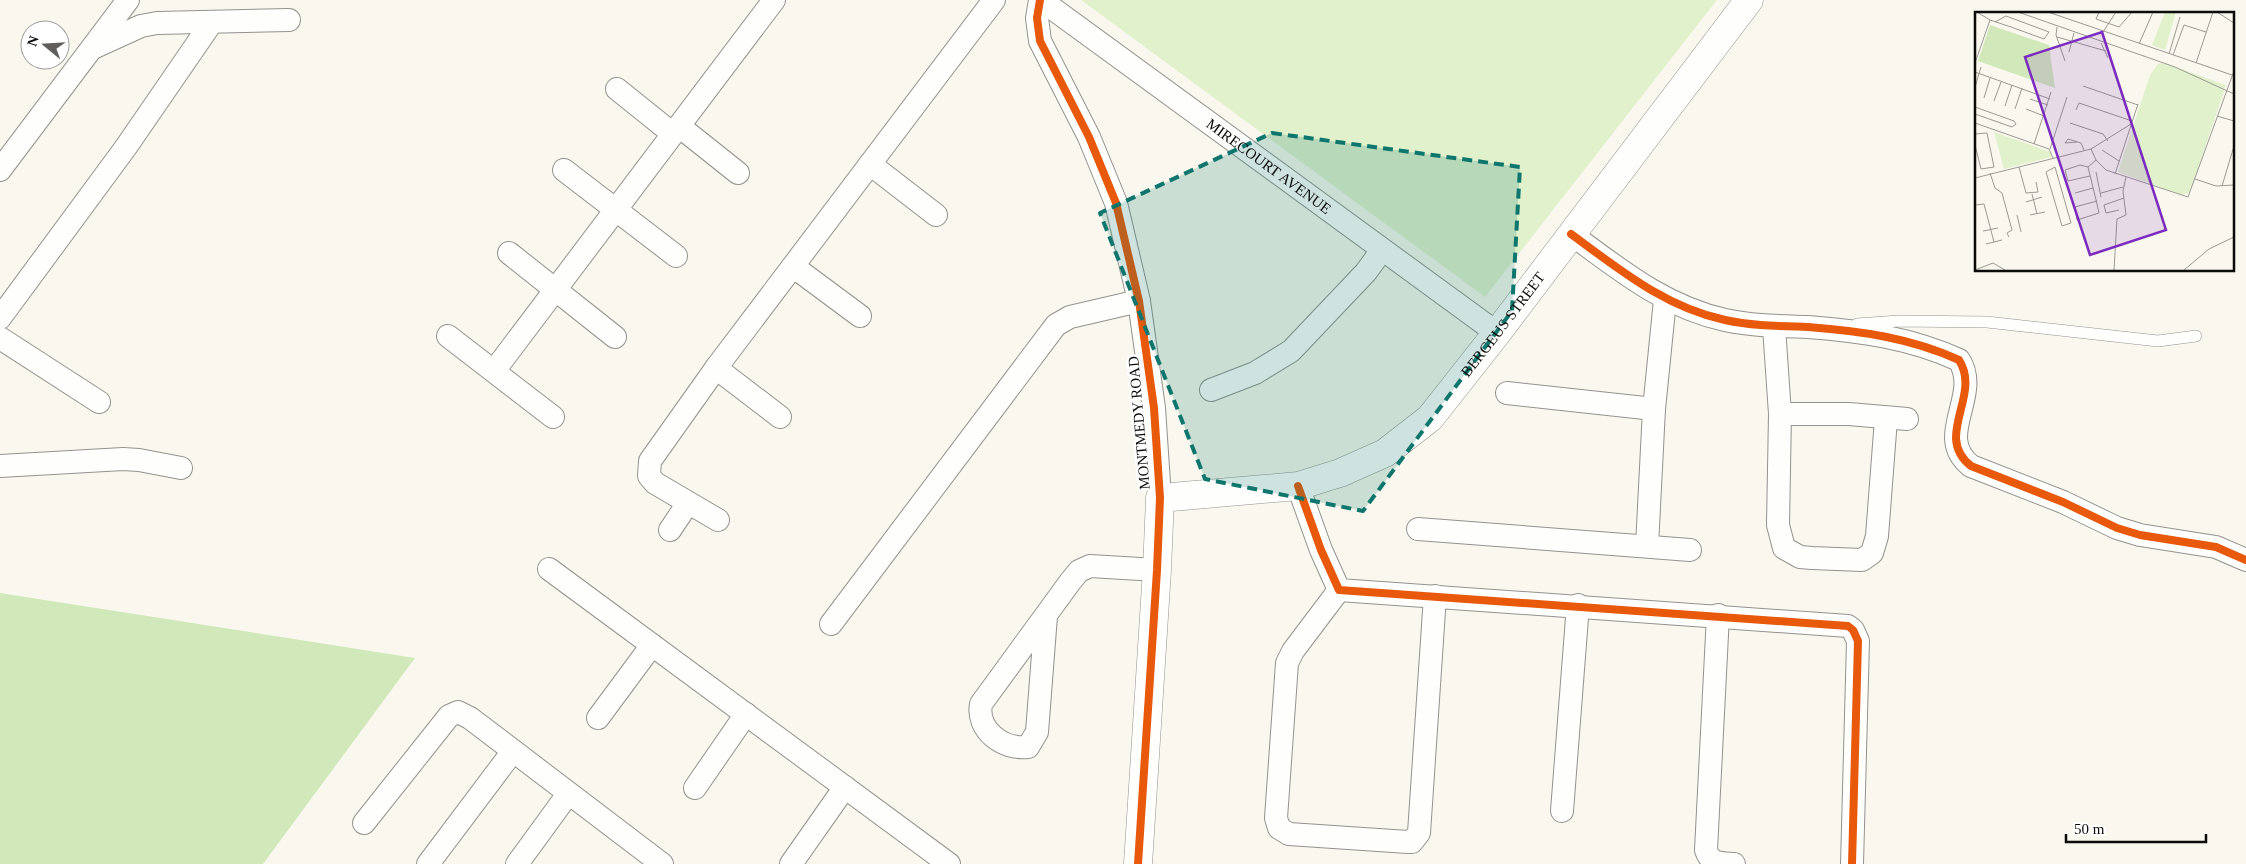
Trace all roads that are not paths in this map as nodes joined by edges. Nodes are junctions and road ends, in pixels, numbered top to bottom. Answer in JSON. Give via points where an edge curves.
{"nodes":[{"id":1,"x":128,"y":0,"type":"edge"},
{"id":2,"x":774,"y":0,"type":"edge"},
{"id":3,"x":994,"y":0,"type":"edge"},
{"id":4,"x":1040,"y":0,"type":"edge"},
{"id":5,"x":1749,"y":0,"type":"edge"},
{"id":6,"x":289,"y":20,"type":"dead end"},
{"id":7,"x":212,"y":22,"type":"junction"},
{"id":8,"x":92,"y":48,"type":"junction"},
{"id":9,"x":617,"y":89,"type":"dead end"},
{"id":10,"x":676,"y":130,"type":"junction"},
{"id":11,"x":870,"y":164,"type":"junction"},
{"id":12,"x":0,"y":170,"type":"edge"},
{"id":13,"x":564,"y":170,"type":"dead end"},
{"id":14,"x":738,"y":173,"type":"dead end"},
{"id":15,"x":616,"y":209,"type":"junction"},
{"id":16,"x":936,"y":215,"type":"dead end"},
{"id":17,"x":1572,"y":234,"type":"junction"},
{"id":18,"x":1382,"y":250,"type":"junction"},
{"id":19,"x":509,"y":253,"type":"dead end"},
{"id":20,"x":676,"y":256,"type":"dead end"},
{"id":21,"x":794,"y":266,"type":"junction"},
{"id":22,"x":556,"y":289,"type":"junction"},
{"id":23,"x":1665,"y":300,"type":"junction"},
{"id":24,"x":1139,"y":301,"type":"junction"},
{"id":25,"x":860,"y":316,"type":"dead end"},
{"id":26,"x":0,"y":318,"type":"edge"},
{"id":27,"x":1774,"y":327,"type":"junction"},
{"id":28,"x":1805,"y":327,"type":"junction"},
{"id":29,"x":1498,"y":333,"type":"junction"},
{"id":30,"x":448,"y":336,"type":"dead end"},
{"id":31,"x":2196,"y":336,"type":"dead end"},
{"id":32,"x":616,"y":337,"type":"dead end"},
{"id":33,"x":0,"y":338,"type":"edge"},
{"id":34,"x":716,"y":368,"type":"junction"},
{"id":35,"x":494,"y":371,"type":"junction"},
{"id":36,"x":1211,"y":390,"type":"dead end"},
{"id":37,"x":1507,"y":393,"type":"dead end"},
{"id":38,"x":99,"y":402,"type":"dead end"},
{"id":39,"x":1654,"y":409,"type":"junction"},
{"id":40,"x":1780,"y":414,"type":"junction"},
{"id":41,"x":553,"y":417,"type":"dead end"},
{"id":42,"x":780,"y":417,"type":"dead end"},
{"id":43,"x":0,"y":466,"type":"edge"},
{"id":44,"x":181,"y":468,"type":"dead end"},
{"id":45,"x":1298,"y":486,"type":"junction"},
{"id":46,"x":1160,"y":498,"type":"junction"},
{"id":47,"x":688,"y":503,"type":"junction"},
{"id":48,"x":718,"y":520,"type":"dead end"},
{"id":49,"x":1418,"y":529,"type":"dead end"},
{"id":50,"x":670,"y":530,"type":"dead end"},
{"id":51,"x":1647,"y":546,"type":"junction"},
{"id":52,"x":1690,"y":550,"type":"dead end"},
{"id":53,"x":2246,"y":560,"type":"edge"},
{"id":54,"x":549,"y":569,"type":"dead end"},
{"id":55,"x":1157,"y":570,"type":"junction"},
{"id":56,"x":1339,"y":590,"type":"junction"},
{"id":57,"x":1435,"y":596,"type":"junction"},
{"id":58,"x":1578,"y":605,"type":"junction"},
{"id":59,"x":1718,"y":615,"type":"junction"},
{"id":60,"x":1046,"y":616,"type":"junction"},
{"id":61,"x":830,"y":624,"type":"dead end"},
{"id":62,"x":652,"y":645,"type":"junction"},
{"id":63,"x":746,"y":714,"type":"junction"},
{"id":64,"x":598,"y":718,"type":"dead end"},
{"id":65,"x":510,"y":756,"type":"junction"},
{"id":66,"x":845,"y":787,"type":"junction"},
{"id":67,"x":695,"y":788,"type":"dead end"},
{"id":68,"x":565,"y":798,"type":"junction"},
{"id":69,"x":1562,"y":811,"type":"dead end"},
{"id":70,"x":364,"y":822,"type":"dead end"},
{"id":71,"x":944,"y":862,"type":"edge"},
{"id":72,"x":428,"y":864,"type":"edge"},
{"id":73,"x":517,"y":864,"type":"edge"},
{"id":74,"x":646,"y":864,"type":"edge"},
{"id":75,"x":662,"y":864,"type":"edge"},
{"id":76,"x":790,"y":864,"type":"edge"},
{"id":77,"x":1138,"y":864,"type":"edge"},
{"id":78,"x":1734,"y":864,"type":"edge"},
{"id":79,"x":1852,"y":864,"type":"edge"}],
"edges":[{"from":1,"to":8,"type":"street"},
{"from":2,"to":10,"type":"street"},
{"from":3,"to":11,"type":"street"},
{"from":4,"to":18,"type":"street","name":"MIRECOURT AVENUE"},
{"from":4,"to":24,"type":"street","name":"MONTMEDY ROAD","via":[[1037,18],[1040,41],[1089,137],[1116,203]]},
{"from":5,"to":17,"type":"street","name":"BERGEUS STREET"},
{"from":6,"to":7,"type":"street"},
{"from":7,"to":8,"type":"street","via":[[147,24]]},
{"from":7,"to":26,"type":"street","via":[[126,147]]},
{"from":8,"to":12,"type":"street"},
{"from":9,"to":10,"type":"street"},
{"from":10,"to":14,"type":"street"},
{"from":10,"to":15,"type":"street"},
{"from":11,"to":16,"type":"street"},
{"from":11,"to":21,"type":"street"},
{"from":13,"to":15,"type":"street"},
{"from":15,"to":20,"type":"street"},
{"from":15,"to":22,"type":"street"},
{"from":17,"to":23,"type":"street"},
{"from":17,"to":29,"type":"street","name":"BERGEUS STREET"},
{"from":18,"to":29,"type":"street","name":"MIRECOURT AVENUE"},
{"from":18,"to":36,"type":"street","via":[[1366,272],[1291,351],[1255,373]]},
{"from":19,"to":22,"type":"street"},
{"from":21,"to":25,"type":"street"},
{"from":21,"to":34,"type":"street"},
{"from":22,"to":32,"type":"street"},
{"from":22,"to":35,"type":"street"},
{"from":23,"to":27,"type":"street","via":[[1726,321]]},
{"from":23,"to":39,"type":"street"},
{"from":24,"to":46,"type":"street","name":"MONTMEDY ROAD","via":[[1154,408]]},
{"from":24,"to":61,"type":"street","via":[[1070,317],[1056,325]]},
{"from":27,"to":28,"type":"street"},
{"from":27,"to":40,"type":"street"},
{"from":28,"to":31,"type":"lane","via":[[1899,321],[1988,322],[2158,341]]},
{"from":28,"to":53,"type":"street","via":[[1880,335],[1930,346],[1959,360],[1966,376],[1955,446],[1971,466],[2063,502],[2117,528],[2140,535],[2216,547]]},
{"from":29,"to":45,"type":"street","name":"BERGEUS STREET","via":[[1430,418],[1385,453],[1340,473]]},
{"from":30,"to":35,"type":"street"},
{"from":33,"to":38,"type":"street"},
{"from":34,"to":42,"type":"street"},
{"from":34,"to":47,"type":"street","via":[[654,454],[648,468],[655,483]]},
{"from":35,"to":41,"type":"street"},
{"from":37,"to":39,"type":"street"},
{"from":39,"to":51,"type":"street"},
{"from":40,"to":40,"type":"street","via":[[1849,414],[1897,419],[1877,536],[1872,553],[1862,560],[1812,558],[1784,548],[1778,525]]},
{"from":43,"to":44,"type":"street","via":[[123,459]]},
{"from":45,"to":46,"type":"street","name":"BERGEUS STREET"},
{"from":45,"to":56,"type":"street"},
{"from":46,"to":55,"type":"street","name":"MONTMEDY ROAD"},
{"from":47,"to":48,"type":"street"},
{"from":47,"to":50,"type":"street"},
{"from":49,"to":51,"type":"street"},
{"from":51,"to":52,"type":"street"},
{"from":54,"to":62,"type":"street"},
{"from":55,"to":60,"type":"street","via":[[1108,566],[1079,571]]},
{"from":55,"to":77,"type":"street","name":"MONTMEDY ROAD"},
{"from":56,"to":57,"type":"street"},
{"from":56,"to":57,"type":"street","via":[[1287,663],[1276,818],[1279,828],[1290,834],[1408,842],[1416,838]]},
{"from":57,"to":58,"type":"street"},
{"from":58,"to":59,"type":"street"},
{"from":58,"to":69,"type":"street"},
{"from":59,"to":78,"type":"street","via":[[1706,850],[1708,857],[1716,863]]},
{"from":59,"to":79,"type":"street","via":[[1844,624],[1855,634],[1858,641]]},
{"from":60,"to":60,"type":"street","via":[[981,704],[982,725],[1006,745],[1028,747],[1037,732]]},
{"from":62,"to":63,"type":"street"},
{"from":62,"to":64,"type":"street"},
{"from":63,"to":66,"type":"street"},
{"from":63,"to":67,"type":"street"},
{"from":65,"to":68,"type":"street"},
{"from":65,"to":70,"type":"street","via":[[449,716]]},
{"from":65,"to":72,"type":"street"},
{"from":66,"to":71,"type":"street"},
{"from":66,"to":76,"type":"street"},
{"from":68,"to":73,"type":"street"},
{"from":68,"to":74,"type":"street"},
{"from":68,"to":75,"type":"street"}]}
